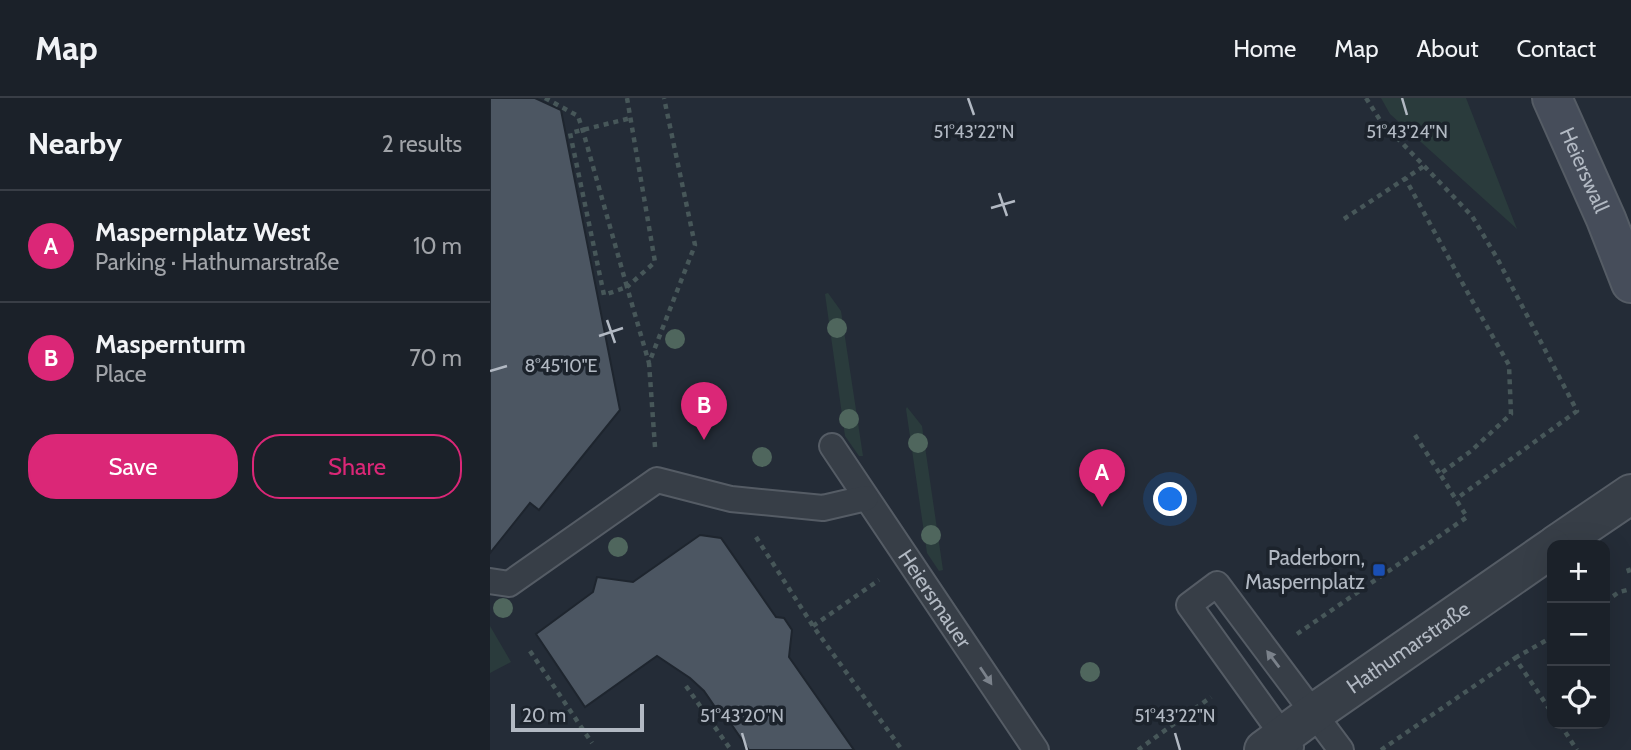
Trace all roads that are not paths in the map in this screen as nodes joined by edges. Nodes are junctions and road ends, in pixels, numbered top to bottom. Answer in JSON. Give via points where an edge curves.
{"nodes":[{"id":1,"x":1552,"y":98,"type":"edge"},
{"id":2,"x":1631,"y":283,"type":"edge"},
{"id":3,"x":832,"y":446,"type":"dead end"},
{"id":4,"x":1631,"y":494,"type":"edge"},
{"id":5,"x":866,"y":498,"type":"junction"},
{"id":6,"x":1564,"y":540,"type":"edge"},
{"id":7,"x":1547,"y":552,"type":"edge"},
{"id":8,"x":490,"y":582,"type":"edge"},
{"id":9,"x":1314,"y":713,"type":"junction"},
{"id":10,"x":1281,"y":746,"type":"edge"},
{"id":11,"x":1036,"y":750,"type":"edge"},
{"id":12,"x":1341,"y":750,"type":"edge"}],
"edges":[{"from":1,"to":2,"type":"main road","name":"Heierswall"},
{"from":3,"to":5,"type":"lane","name":"Heiersmauer"},
{"from":4,"to":6,"type":"street","name":"Hathumarstraße"},
{"from":5,"to":8,"type":"lane","via":[[823,508],[732,499],[657,480],[509,584]]},
{"from":5,"to":11,"type":"lane","name":"Heiersmauer","one_way":true},
{"from":7,"to":9,"type":"street","name":"Hathumarstraße"},
{"from":9,"to":10,"type":"street","name":"Hathumarstraße"},
{"from":9,"to":10,"type":"lane","one_way":true,"via":[[1217,584],[1189,605]]},
{"from":9,"to":12,"type":"lane"}]}
